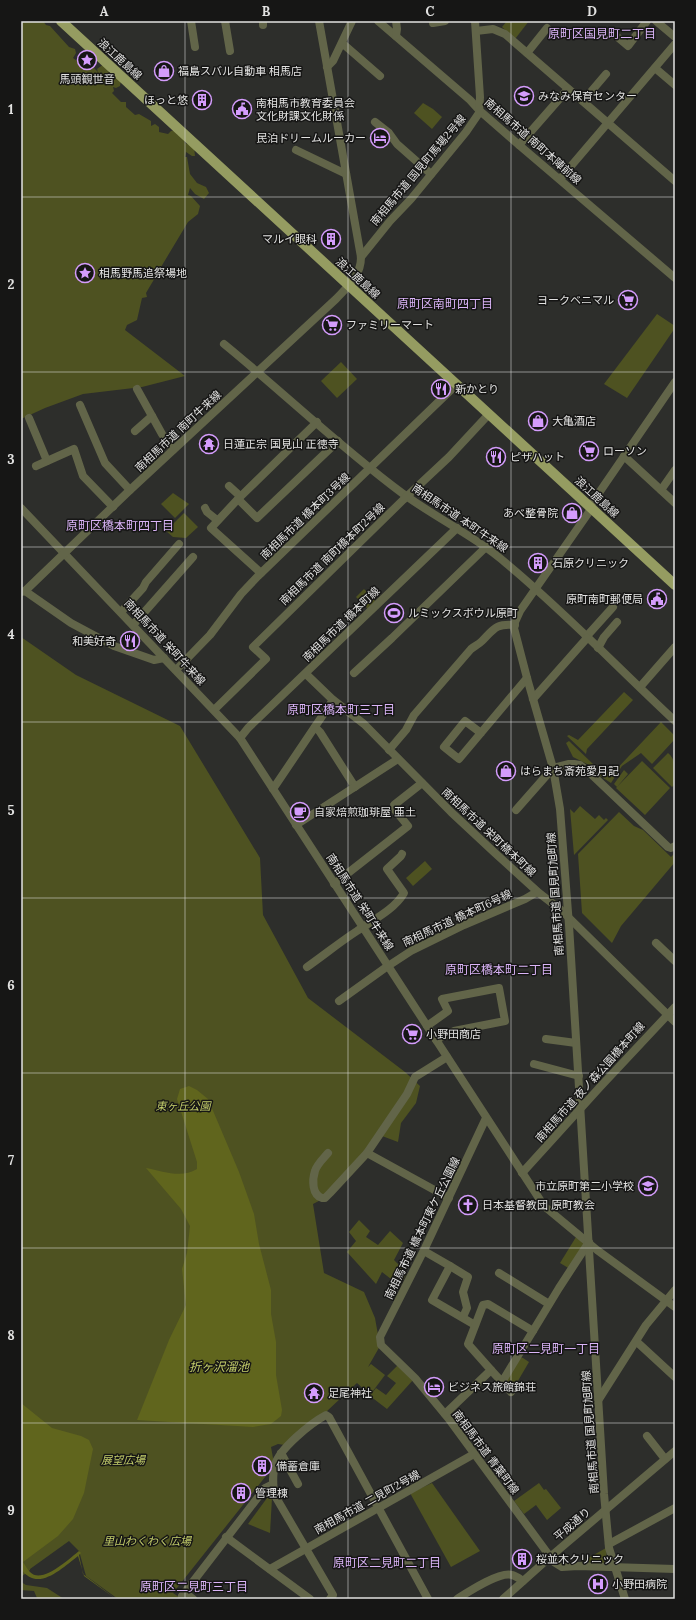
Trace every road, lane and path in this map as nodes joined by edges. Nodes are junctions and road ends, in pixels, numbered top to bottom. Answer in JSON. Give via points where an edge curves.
{"nodes":[{"id":1,"x":60,"y":21,"type":"edge"},
{"id":2,"x":191,"y":21,"type":"edge"},
{"id":3,"x":225,"y":21,"type":"edge"},
{"id":4,"x":319,"y":21,"type":"edge"},
{"id":5,"x":352,"y":21,"type":"edge"},
{"id":6,"x":378,"y":21,"type":"edge"},
{"id":7,"x":396,"y":21,"type":"edge"},
{"id":8,"x":445,"y":21,"type":"edge"},
{"id":9,"x":475,"y":21,"type":"edge"},
{"id":10,"x":647,"y":21,"type":"edge"},
{"id":11,"x":656,"y":21,"type":"edge"},
{"id":12,"x":433,"y":23,"type":"dead end"},
{"id":13,"x":547,"y":28,"type":"dead end"},
{"id":14,"x":476,"y":31,"type":"junction"},
{"id":15,"x":615,"y":35,"type":"dead end"},
{"id":16,"x":396,"y":36,"type":"junction"},
{"id":17,"x":675,"y":37,"type":"edge"},
{"id":18,"x":342,"y":43,"type":"junction"},
{"id":19,"x":675,"y":44,"type":"edge"},
{"id":20,"x":194,"y":47,"type":"dead end"},
{"id":21,"x":230,"y":51,"type":"dead end"},
{"id":22,"x":527,"y":53,"type":"junction"},
{"id":23,"x":327,"y":67,"type":"junction"},
{"id":24,"x":655,"y":68,"type":"junction"},
{"id":25,"x":606,"y":74,"type":"dead end"},
{"id":26,"x":380,"y":76,"type":"dead end"},
{"id":27,"x":675,"y":85,"type":"edge"},
{"id":28,"x":568,"y":89,"type":"junction"},
{"id":29,"x":583,"y":101,"type":"junction"},
{"id":30,"x":480,"y":110,"type":"junction"},
{"id":31,"x":375,"y":122,"type":"dead end"},
{"id":32,"x":608,"y":123,"type":"junction"},
{"id":33,"x":519,"y":145,"type":"junction"},
{"id":34,"x":296,"y":150,"type":"dead end"},
{"id":35,"x":346,"y":174,"type":"junction"},
{"id":36,"x":431,"y":174,"type":"junction"},
{"id":37,"x":560,"y":179,"type":"junction"},
{"id":38,"x":675,"y":181,"type":"edge"},
{"id":39,"x":360,"y":257,"type":"junction"},
{"id":40,"x":675,"y":278,"type":"edge"},
{"id":41,"x":349,"y":285,"type":"junction"},
{"id":42,"x":224,"y":344,"type":"dead end"},
{"id":43,"x":258,"y":372,"type":"junction"},
{"id":44,"x":675,"y":382,"type":"edge"},
{"id":45,"x":456,"y":384,"type":"junction"},
{"id":46,"x":137,"y":389,"type":"dead end"},
{"id":47,"x":80,"y":405,"type":"dead end"},
{"id":48,"x":489,"y":414,"type":"junction"},
{"id":49,"x":152,"y":416,"type":"junction"},
{"id":50,"x":29,"y":418,"type":"dead end"},
{"id":51,"x":316,"y":422,"type":"junction"},
{"id":52,"x":135,"y":431,"type":"dead end"},
{"id":53,"x":338,"y":441,"type":"junction"},
{"id":54,"x":173,"y":450,"type":"junction"},
{"id":55,"x":624,"y":456,"type":"junction"},
{"id":56,"x":47,"y":461,"type":"junction"},
{"id":57,"x":36,"y":466,"type":"dead end"},
{"id":58,"x":370,"y":468,"type":"junction"},
{"id":59,"x":675,"y":470,"type":"edge"},
{"id":60,"x":230,"y":486,"type":"dead end"},
{"id":61,"x":130,"y":490,"type":"junction"},
{"id":62,"x":661,"y":490,"type":"junction"},
{"id":63,"x":407,"y":496,"type":"junction"},
{"id":64,"x":239,"y":498,"type":"junction"},
{"id":65,"x":675,"y":502,"type":"edge"},
{"id":66,"x":113,"y":507,"type":"junction"},
{"id":67,"x":21,"y":508,"type":"edge"},
{"id":68,"x":205,"y":508,"type":"dead end"},
{"id":69,"x":590,"y":508,"type":"junction"},
{"id":70,"x":217,"y":520,"type":"junction"},
{"id":71,"x":457,"y":528,"type":"junction"},
{"id":72,"x":179,"y":544,"type":"dead end"},
{"id":73,"x":486,"y":547,"type":"junction"},
{"id":74,"x":64,"y":553,"type":"junction"},
{"id":75,"x":193,"y":557,"type":"dead end"},
{"id":76,"x":261,"y":573,"type":"junction"},
{"id":77,"x":675,"y":585,"type":"edge"},
{"id":78,"x":536,"y":589,"type":"junction"},
{"id":79,"x":23,"y":591,"type":"edge"},
{"id":80,"x":613,"y":607,"type":"dead end"},
{"id":81,"x":122,"y":612,"type":"junction"},
{"id":82,"x":617,"y":622,"type":"dead end"},
{"id":83,"x":515,"y":624,"type":"junction"},
{"id":84,"x":133,"y":625,"type":"junction"},
{"id":85,"x":587,"y":637,"type":"junction"},
{"id":86,"x":675,"y":646,"type":"edge"},
{"id":87,"x":598,"y":648,"type":"junction"},
{"id":88,"x":164,"y":658,"type":"junction"},
{"id":89,"x":176,"y":670,"type":"junction"},
{"id":90,"x":306,"y":674,"type":"junction"},
{"id":91,"x":354,"y":674,"type":"dead end"},
{"id":92,"x":527,"y":678,"type":"junction"},
{"id":93,"x":640,"y":687,"type":"junction"},
{"id":94,"x":533,"y":699,"type":"junction"},
{"id":95,"x":333,"y":700,"type":"junction"},
{"id":96,"x":214,"y":710,"type":"junction"},
{"id":97,"x":675,"y":721,"type":"edge"},
{"id":98,"x":316,"y":727,"type":"junction"},
{"id":99,"x":481,"y":733,"type":"junction"},
{"id":100,"x":240,"y":738,"type":"junction"},
{"id":101,"x":389,"y":750,"type":"junction"},
{"id":102,"x":398,"y":759,"type":"junction"},
{"id":103,"x":553,"y":768,"type":"junction"},
{"id":104,"x":422,"y":783,"type":"junction"},
{"id":105,"x":354,"y":787,"type":"junction"},
{"id":106,"x":273,"y":789,"type":"junction"},
{"id":107,"x":516,"y":810,"type":"dead end"},
{"id":108,"x":296,"y":825,"type":"junction"},
{"id":109,"x":675,"y":846,"type":"edge"},
{"id":110,"x":402,"y":854,"type":"dead end"},
{"id":111,"x":334,"y":884,"type":"junction"},
{"id":112,"x":537,"y":892,"type":"junction"},
{"id":113,"x":569,"y":918,"type":"junction"},
{"id":114,"x":363,"y":928,"type":"junction"},
{"id":115,"x":656,"y":943,"type":"dead end"},
{"id":116,"x":675,"y":961,"type":"edge"},
{"id":117,"x":388,"y":965,"type":"junction"},
{"id":118,"x":307,"y":967,"type":"dead end"},
{"id":119,"x":339,"y":1001,"type":"dead end"},
{"id":120,"x":675,"y":1007,"type":"edge"},
{"id":121,"x":668,"y":1015,"type":"junction"},
{"id":122,"x":675,"y":1022,"type":"edge"},
{"id":123,"x":427,"y":1026,"type":"junction"},
{"id":124,"x":546,"y":1039,"type":"dead end"},
{"id":125,"x":436,"y":1040,"type":"junction"},
{"id":126,"x":576,"y":1043,"type":"junction"},
{"id":127,"x":447,"y":1057,"type":"junction"},
{"id":128,"x":534,"y":1064,"type":"dead end"},
{"id":129,"x":578,"y":1076,"type":"junction"},
{"id":130,"x":581,"y":1108,"type":"junction"},
{"id":131,"x":486,"y":1118,"type":"junction"},
{"id":132,"x":328,"y":1153,"type":"dead end"},
{"id":133,"x":367,"y":1153,"type":"junction"},
{"id":134,"x":522,"y":1173,"type":"junction"},
{"id":135,"x":449,"y":1198,"type":"junction"},
{"id":136,"x":589,"y":1242,"type":"junction"},
{"id":137,"x":424,"y":1251,"type":"junction"},
{"id":138,"x":450,"y":1266,"type":"junction"},
{"id":139,"x":499,"y":1273,"type":"dead end"},
{"id":140,"x":675,"y":1290,"type":"edge"},
{"id":141,"x":666,"y":1300,"type":"junction"},
{"id":142,"x":549,"y":1304,"type":"junction"},
{"id":143,"x":675,"y":1307,"type":"edge"},
{"id":144,"x":462,"y":1317,"type":"junction"},
{"id":145,"x":475,"y":1326,"type":"junction"},
{"id":146,"x":533,"y":1331,"type":"junction"},
{"id":147,"x":636,"y":1342,"type":"junction"},
{"id":148,"x":382,"y":1347,"type":"joint"},
{"id":149,"x":491,"y":1370,"type":"junction"},
{"id":150,"x":675,"y":1377,"type":"edge"},
{"id":151,"x":502,"y":1382,"type":"junction"},
{"id":152,"x":511,"y":1392,"type":"dead end"},
{"id":153,"x":599,"y":1399,"type":"junction"},
{"id":154,"x":445,"y":1414,"type":"junction"},
{"id":155,"x":647,"y":1436,"type":"dead end"},
{"id":156,"x":675,"y":1451,"type":"edge"},
{"id":157,"x":281,"y":1453,"type":"junction"},
{"id":158,"x":474,"y":1454,"type":"junction"},
{"id":159,"x":665,"y":1459,"type":"junction"},
{"id":160,"x":273,"y":1484,"type":"junction"},
{"id":161,"x":298,"y":1484,"type":"dead end"},
{"id":162,"x":378,"y":1508,"type":"junction"},
{"id":163,"x":675,"y":1508,"type":"edge"},
{"id":164,"x":607,"y":1509,"type":"junction"},
{"id":165,"x":226,"y":1537,"type":"junction"},
{"id":166,"x":609,"y":1544,"type":"junction"},
{"id":167,"x":306,"y":1549,"type":"junction"},
{"id":168,"x":550,"y":1557,"type":"junction"},
{"id":169,"x":614,"y":1567,"type":"junction"},
{"id":170,"x":270,"y":1569,"type":"junction"},
{"id":171,"x":675,"y":1569,"type":"edge"},
{"id":172,"x":523,"y":1582,"type":"junction"},
{"id":173,"x":193,"y":1599,"type":"edge"},
{"id":174,"x":310,"y":1599,"type":"edge"},
{"id":175,"x":330,"y":1599,"type":"edge"},
{"id":176,"x":428,"y":1599,"type":"edge"},
{"id":177,"x":457,"y":1599,"type":"edge"},
{"id":178,"x":503,"y":1599,"type":"edge"},
{"id":179,"x":625,"y":1599,"type":"edge"}],
"edges":[{"from":1,"to":41,"type":"main road","name":"浪江鹿島線"},
{"from":2,"to":20,"type":"street"},
{"from":3,"to":21,"type":"street"},
{"from":4,"to":23,"type":"street"},
{"from":5,"to":18,"type":"street"},
{"from":6,"to":16,"type":"street","name":"南相馬市道 南町本陣前線"},
{"from":7,"to":16,"type":"street"},
{"from":8,"to":12,"type":"street"},
{"from":9,"to":14,"type":"street","name":"南相馬市道 国見町馬場2号線"},
{"from":10,"to":15,"type":"street","via":[[628,46]]},
{"from":11,"to":17,"type":"street"},
{"from":13,"to":22,"type":"street"},
{"from":14,"to":22,"type":"street","via":[[497,30]]},
{"from":14,"to":30,"type":"street","name":"南相馬市道 国見町馬場2号線"},
{"from":16,"to":30,"type":"street","name":"南相馬市道 南町本陣前線"},
{"from":18,"to":23,"type":"street","via":[[334,61]]},
{"from":18,"to":26,"type":"street"},
{"from":19,"to":24,"type":"street"},
{"from":22,"to":28,"type":"street"},
{"from":23,"to":35,"type":"street"},
{"from":24,"to":27,"type":"street"},
{"from":24,"to":32,"type":"street"},
{"from":25,"to":29,"type":"street"},
{"from":28,"to":29,"type":"street"},
{"from":28,"to":33,"type":"street"},
{"from":29,"to":32,"type":"street"},
{"from":30,"to":33,"type":"street","name":"南相馬市道 南町本陣前線"},
{"from":30,"to":36,"type":"street","name":"南相馬市道 国見町馬場2号線","via":[[466,132]]},
{"from":31,"to":36,"type":"street"},
{"from":32,"to":37,"type":"street"},
{"from":32,"to":38,"type":"street"},
{"from":33,"to":37,"type":"street","name":"南相馬市道 南町本陣前線"},
{"from":34,"to":35,"type":"street"},
{"from":35,"to":39,"type":"street"},
{"from":36,"to":39,"type":"street","name":"南相馬市道 国見町馬場2号線"},
{"from":37,"to":40,"type":"street","name":"南相馬市道 南町本陣前線"},
{"from":39,"to":41,"type":"street","name":"南相馬市道 南町牛来線","via":[[358,275]]},
{"from":41,"to":43,"type":"street","name":"南相馬市道 南町牛来線"},
{"from":41,"to":45,"type":"main road","name":"浪江鹿島線"},
{"from":42,"to":43,"type":"street","name":"南相馬市道 本町牛来線"},
{"from":43,"to":51,"type":"street","name":"南相馬市道 本町牛来線"},
{"from":43,"to":54,"type":"street","name":"南相馬市道 南町牛来線"},
{"from":44,"to":55,"type":"street"},
{"from":45,"to":48,"type":"main road","name":"浪江鹿島線"},
{"from":45,"to":58,"type":"street","name":"南相馬市道 橋本町3号線"},
{"from":46,"to":49,"type":"street"},
{"from":47,"to":61,"type":"street","via":[[105,463]]},
{"from":48,"to":63,"type":"street","name":"南相馬市道 南町橋本町2号線","via":[[449,457]]},
{"from":48,"to":69,"type":"main road","name":"浪江鹿島線"},
{"from":49,"to":52,"type":"street"},
{"from":49,"to":54,"type":"street"},
{"from":50,"to":56,"type":"street"},
{"from":51,"to":53,"type":"street","name":"南相馬市道 本町牛来線"},
{"from":51,"to":64,"type":"street"},
{"from":53,"to":58,"type":"street","name":"南相馬市道 本町牛来線"},
{"from":53,"to":64,"type":"street","via":[[257,518]]},
{"from":54,"to":61,"type":"street","name":"南相馬市道 南町牛来線"},
{"from":55,"to":62,"type":"street"},
{"from":55,"to":69,"type":"street"},
{"from":56,"to":57,"type":"street"},
{"from":56,"to":66,"type":"street","via":[[74,449],[83,476]]},
{"from":58,"to":63,"type":"street","name":"南相馬市道 本町牛来線"},
{"from":58,"to":76,"type":"street","name":"南相馬市道 橋本町3号線"},
{"from":59,"to":62,"type":"street"},
{"from":60,"to":64,"type":"street"},
{"from":61,"to":66,"type":"street","name":"南相馬市道 南町牛来線"},
{"from":62,"to":65,"type":"street"},
{"from":63,"to":71,"type":"street","name":"南相馬市道 本町牛来線"},
{"from":63,"to":96,"type":"street","name":"南相馬市道 南町橋本町2号線","via":[[253,647],[266,660]]},
{"from":64,"to":70,"type":"street"},
{"from":66,"to":74,"type":"street","name":"南相馬市道 南町牛来線"},
{"from":67,"to":74,"type":"street","name":"南相馬市道 栄町牛来線"},
{"from":68,"to":70,"type":"street"},
{"from":69,"to":77,"type":"main road","name":"浪江鹿島線"},
{"from":69,"to":78,"type":"street"},
{"from":70,"to":76,"type":"street","via":[[211,528]]},
{"from":71,"to":73,"type":"street","name":"南相馬市道 本町牛来線"},
{"from":71,"to":90,"type":"street","name":"南相馬市道 橋本町線"},
{"from":72,"to":81,"type":"street"},
{"from":73,"to":78,"type":"street","name":"南相馬市道 本町牛来線"},
{"from":73,"to":91,"type":"street"},
{"from":74,"to":79,"type":"street","name":"南相馬市道 南町牛来線"},
{"from":74,"to":81,"type":"street","name":"南相馬市道 栄町牛来線"},
{"from":75,"to":84,"type":"street"},
{"from":76,"to":89,"type":"street","name":"南相馬市道 橋本町3号線","via":[[241,594],[210,635]]},
{"from":78,"to":83,"type":"street","via":[[520,611]]},
{"from":78,"to":85,"type":"street","name":"南相馬市道 本町牛来線"},
{"from":79,"to":88,"type":"street","via":[[71,623],[114,646],[154,660]]},
{"from":80,"to":85,"type":"street"},
{"from":81,"to":84,"type":"street","name":"南相馬市道 栄町牛来線"},
{"from":82,"to":87,"type":"street"},
{"from":83,"to":92,"type":"street","name":"南相馬市道 国見町旭町線","via":[[515,636]]},
{"from":83,"to":101,"type":"street","via":[[494,627],[472,649],[416,712],[406,730]]},
{"from":84,"to":88,"type":"street","name":"南相馬市道 栄町牛来線"},
{"from":85,"to":87,"type":"street","name":"南相馬市道 本町牛来線"},
{"from":85,"to":94,"type":"street"},
{"from":86,"to":93,"type":"street"},
{"from":87,"to":93,"type":"street","name":"南相馬市道 本町牛来線"},
{"from":88,"to":89,"type":"street","name":"南相馬市道 栄町牛来線"},
{"from":89,"to":96,"type":"street","name":"南相馬市道 栄町牛来線"},
{"from":90,"to":95,"type":"street","name":"南相馬市道 栄町橋本町線"},
{"from":90,"to":100,"type":"street","name":"南相馬市道 橋本町線"},
{"from":92,"to":94,"type":"street","name":"南相馬市道 国見町旭町線"},
{"from":92,"to":99,"type":"street"},
{"from":93,"to":97,"type":"street","name":"南相馬市道 本町牛来線"},
{"from":94,"to":103,"type":"street","name":"南相馬市道 国見町旭町線"},
{"from":95,"to":98,"type":"street"},
{"from":95,"to":101,"type":"street","name":"南相馬市道 栄町橋本町線","via":[[364,724]]},
{"from":96,"to":100,"type":"street","name":"南相馬市道 栄町牛来線"},
{"from":98,"to":105,"type":"street"},
{"from":98,"to":106,"type":"street"},
{"from":99,"to":99,"type":"street","via":[[459,759],[444,747],[465,721]]},
{"from":100,"to":106,"type":"street","name":"南相馬市道 栄町牛来線"},
{"from":101,"to":102,"type":"street","name":"南相馬市道 栄町橋本町線"},
{"from":102,"to":104,"type":"street","name":"南相馬市道 栄町橋本町線"},
{"from":102,"to":105,"type":"street"},
{"from":103,"to":107,"type":"street"},
{"from":103,"to":109,"type":"street","via":[[569,764],[585,768],[668,847]]},
{"from":103,"to":113,"type":"street","name":"南相馬市道 国見町旭町線","via":[[557,786]]},
{"from":104,"to":111,"type":"street","via":[[394,805],[408,826]]},
{"from":104,"to":112,"type":"street","name":"南相馬市道 栄町橋本町線"},
{"from":105,"to":108,"type":"street"},
{"from":106,"to":108,"type":"street","name":"南相馬市道 栄町牛来線"},
{"from":108,"to":111,"type":"street","name":"南相馬市道 栄町牛来線"},
{"from":110,"to":114,"type":"street","via":[[386,869],[404,893],[402,897]]},
{"from":111,"to":114,"type":"street","name":"南相馬市道 栄町牛来線"},
{"from":112,"to":113,"type":"street","name":"南相馬市道 栄町橋本町線"},
{"from":112,"to":117,"type":"street","name":"南相馬市道 橋本町6号線","via":[[419,947]]},
{"from":113,"to":121,"type":"street","name":"南相馬市道 栄町橋本町線"},
{"from":113,"to":126,"type":"street","name":"南相馬市道 国見町旭町線"},
{"from":114,"to":117,"type":"street","name":"南相馬市道 栄町牛来線"},
{"from":114,"to":118,"type":"street"},
{"from":115,"to":116,"type":"street"},
{"from":117,"to":119,"type":"street","name":"南相馬市道 橋本町6号線"},
{"from":117,"to":123,"type":"street","name":"南相馬市道 栄町牛来線"},
{"from":120,"to":121,"type":"street","name":"南相馬市道 夜ノ森公園橋本町線"},
{"from":121,"to":122,"type":"street","name":"南相馬市道 栄町橋本町線"},
{"from":121,"to":130,"type":"street","name":"南相馬市道 夜ノ森公園橋本町線"},
{"from":123,"to":125,"type":"street","name":"南相馬市道 栄町牛来線"},
{"from":123,"to":125,"type":"street","via":[[448,1011],[442,999],[498,988],[505,1021],[454,1031]]},
{"from":124,"to":126,"type":"street"},
{"from":125,"to":127,"type":"street","name":"南相馬市道 栄町牛来線"},
{"from":126,"to":129,"type":"street","name":"南相馬市道 国見町旭町線"},
{"from":127,"to":131,"type":"street","name":"南相馬市道 栄町牛来線"},
{"from":127,"to":133,"type":"street","via":[[415,1077],[408,1094]]},
{"from":128,"to":129,"type":"street"},
{"from":129,"to":130,"type":"street","name":"南相馬市道 国見町旭町線"},
{"from":130,"to":134,"type":"street","name":"南相馬市道 夜ノ森公園橋本町線"},
{"from":130,"to":136,"type":"street","name":"南相馬市道 国見町旭町線"},
{"from":131,"to":134,"type":"street","name":"南相馬市道 栄町牛来線"},
{"from":131,"to":135,"type":"street","name":"南相馬市道 橋本町東ケ丘公園線"},
{"from":132,"to":133,"type":"street","via":[[317,1166],[314,1176],[314,1192],[322,1198],[326,1198]]},
{"from":133,"to":135,"type":"street"},
{"from":134,"to":136,"type":"street","name":"南相馬市道 栄町牛来線","via":[[548,1210]]},
{"from":135,"to":137,"type":"street","name":"南相馬市道 橋本町東ケ丘公園線"},
{"from":136,"to":141,"type":"street","name":"南相馬市道 栄町牛来線"},
{"from":136,"to":142,"type":"street"},
{"from":136,"to":153,"type":"street","name":"南相馬市道 国見町旭町線"},
{"from":137,"to":138,"type":"street"},
{"from":137,"to":148,"type":"street","name":"南相馬市道 橋本町東ケ丘公園線","via":[[380,1337]]},
{"from":138,"to":144,"type":"street","via":[[468,1277],[463,1292],[467,1308]]},
{"from":138,"to":144,"type":"street","via":[[432,1300]]},
{"from":139,"to":142,"type":"street"},
{"from":140,"to":141,"type":"street"},
{"from":141,"to":143,"type":"street","name":"南相馬市道 栄町牛来線"},
{"from":141,"to":147,"type":"street"},
{"from":142,"to":146,"type":"street"},
{"from":144,"to":145,"type":"street"},
{"from":145,"to":146,"type":"street","via":[[483,1306],[488,1304]]},
{"from":145,"to":149,"type":"street","via":[[468,1344]]},
{"from":146,"to":151,"type":"street"},
{"from":147,"to":150,"type":"street"},
{"from":147,"to":153,"type":"street"},
{"from":148,"to":154,"type":"street","name":"南相馬市道 青葉町線","via":[[415,1378]]},
{"from":149,"to":151,"type":"street"},
{"from":149,"to":154,"type":"street"},
{"from":151,"to":152,"type":"street"},
{"from":153,"to":164,"type":"street","name":"南相馬市道 国見町旭町線"},
{"from":154,"to":158,"type":"street","name":"南相馬市道 青葉町線"},
{"from":155,"to":159,"type":"street"},
{"from":156,"to":159,"type":"street","name":"平成通り"},
{"from":157,"to":160,"type":"street","via":[[274,1467]]},
{"from":157,"to":161,"type":"street"},
{"from":157,"to":162,"type":"street","via":[[326,1415]]},
{"from":158,"to":162,"type":"street","name":"南相馬市道 二見町2号線"},
{"from":158,"to":168,"type":"street","name":"南相馬市道 青葉町線"},
{"from":159,"to":164,"type":"street","name":"平成通り"},
{"from":160,"to":165,"type":"street","via":[[265,1488]]},
{"from":160,"to":167,"type":"street","via":[[277,1500]]},
{"from":162,"to":167,"type":"street","name":"南相馬市道 二見町2号線"},
{"from":162,"to":176,"type":"street"},
{"from":163,"to":166,"type":"street"},
{"from":164,"to":166,"type":"street","name":"南相馬市道 国見町旭町線"},
{"from":164,"to":168,"type":"street","name":"平成通り"},
{"from":165,"to":170,"type":"street"},
{"from":165,"to":173,"type":"street","via":[[183,1595]]},
{"from":166,"to":169,"type":"street","name":"南相馬市道 国見町旭町線"},
{"from":167,"to":170,"type":"street","name":"南相馬市道 二見町2号線"},
{"from":167,"to":175,"type":"street","via":[[333,1595]]},
{"from":168,"to":169,"type":"street","via":[[562,1567]]},
{"from":168,"to":172,"type":"street","name":"平成通り"},
{"from":169,"to":171,"type":"street"},
{"from":169,"to":179,"type":"street","name":"南相馬市道 国見町旭町線"},
{"from":170,"to":174,"type":"street"},
{"from":172,"to":177,"type":"street","via":[[514,1575],[506,1574]]},
{"from":172,"to":178,"type":"street","name":"平成通り"}]}
